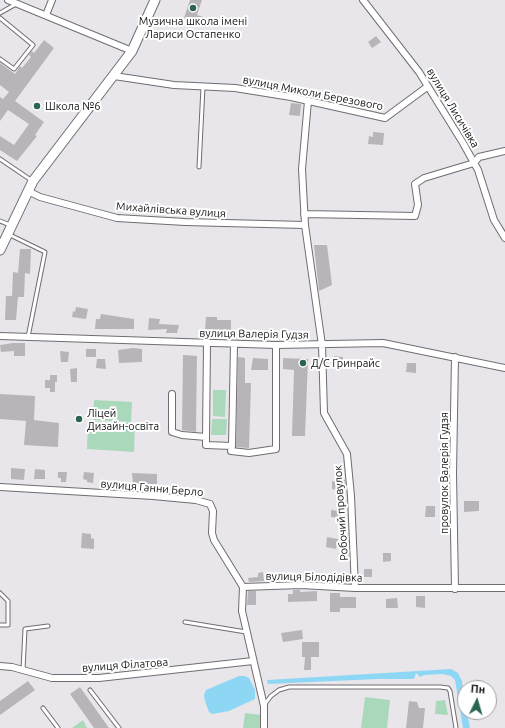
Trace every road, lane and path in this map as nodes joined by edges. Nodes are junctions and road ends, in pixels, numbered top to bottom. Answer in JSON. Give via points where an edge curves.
{"nodes":[{"id":1,"x":8,"y":0,"type":"edge"},
{"id":2,"x":52,"y":0,"type":"edge"},
{"id":3,"x":155,"y":0,"type":"edge"},
{"id":4,"x":363,"y":0,"type":"edge"},
{"id":5,"x":17,"y":3,"type":"junction"},
{"id":6,"x":0,"y":13,"type":"edge"},
{"id":7,"x":46,"y":15,"type":"junction"},
{"id":8,"x":0,"y":18,"type":"edge"},
{"id":9,"x":132,"y":51,"type":"junction"},
{"id":10,"x":0,"y":59,"type":"edge"},
{"id":11,"x":114,"y":76,"type":"junction"},
{"id":12,"x":203,"y":87,"type":"junction"},
{"id":13,"x":427,"y":87,"type":"junction"},
{"id":14,"x":308,"y":101,"type":"junction"},
{"id":15,"x":505,"y":151,"type":"edge"},
{"id":16,"x":0,"y":159,"type":"edge"},
{"id":17,"x":474,"y":163,"type":"junction"},
{"id":18,"x":198,"y":167,"type":"dead end"},
{"id":19,"x":33,"y":181,"type":"junction"},
{"id":20,"x":28,"y":191,"type":"junction"},
{"id":21,"x":304,"y":214,"type":"junction"},
{"id":22,"x":0,"y":221,"type":"edge"},
{"id":23,"x":11,"y":225,"type":"junction"},
{"id":24,"x":305,"y":226,"type":"junction"},
{"id":25,"x":7,"y":234,"type":"junction"},
{"id":26,"x":505,"y":238,"type":"edge"},
{"id":27,"x":0,"y":250,"type":"edge"},
{"id":28,"x":0,"y":336,"type":"edge"},
{"id":29,"x":28,"y":337,"type":"junction"},
{"id":30,"x":207,"y":344,"type":"junction"},
{"id":31,"x":234,"y":345,"type":"junction"},
{"id":32,"x":322,"y":345,"type":"junction"},
{"id":33,"x":276,"y":346,"type":"junction"},
{"id":34,"x":454,"y":357,"type":"junction"},
{"id":35,"x":505,"y":368,"type":"edge"},
{"id":36,"x":172,"y":394,"type":"dead end"},
{"id":37,"x":206,"y":437,"type":"junction"},
{"id":38,"x":232,"y":446,"type":"junction"},
{"id":39,"x":0,"y":487,"type":"edge"},
{"id":40,"x":243,"y":587,"type":"junction"},
{"id":41,"x":355,"y":588,"type":"junction"},
{"id":42,"x":505,"y":588,"type":"edge"},
{"id":43,"x":455,"y":589,"type":"junction"},
{"id":44,"x":0,"y":593,"type":"edge"},
{"id":45,"x":185,"y":622,"type":"dead end"},
{"id":46,"x":0,"y":625,"type":"edge"},
{"id":47,"x":48,"y":626,"type":"dead end"},
{"id":48,"x":246,"y":632,"type":"junction"},
{"id":49,"x":253,"y":661,"type":"junction"},
{"id":50,"x":0,"y":666,"type":"edge"},
{"id":51,"x":23,"y":670,"type":"junction"},
{"id":52,"x":90,"y":690,"type":"dead end"},
{"id":53,"x":264,"y":706,"type":"junction"},
{"id":54,"x":43,"y":708,"type":"dead end"},
{"id":55,"x":58,"y":728,"type":"edge"},
{"id":56,"x":119,"y":728,"type":"edge"},
{"id":57,"x":264,"y":728,"type":"edge"},
{"id":58,"x":456,"y":728,"type":"edge"}],
"edges":[{"from":1,"to":5,"type":"street"},
{"from":2,"to":7,"type":"street"},
{"from":3,"to":9,"type":"main road"},
{"from":4,"to":13,"type":"street","name":"вулиця Лисичівка","via":[[420,72]]},
{"from":5,"to":6,"type":"lane"},
{"from":5,"to":7,"type":"street"},
{"from":7,"to":9,"type":"street"},
{"from":8,"to":10,"type":"lane","via":[[33,45],[14,69]]},
{"from":9,"to":11,"type":"main road"},
{"from":11,"to":12,"type":"street","name":"вулиця Миколи Березового"},
{"from":11,"to":19,"type":"main road"},
{"from":12,"to":14,"type":"street","name":"вулиця Миколи Березового","via":[[236,88]]},
{"from":12,"to":18,"type":"lane"},
{"from":13,"to":14,"type":"street","name":"вулиця Миколи Березового","via":[[385,118]]},
{"from":13,"to":17,"type":"street","name":"вулиця Лисичівка"},
{"from":14,"to":21,"type":"street","via":[[302,169]]},
{"from":15,"to":17,"type":"street","via":[[479,157]]},
{"from":16,"to":19,"type":"lane"},
{"from":17,"to":21,"type":"street","via":[[424,178],[415,184],[418,205],[415,216]]},
{"from":17,"to":26,"type":"street","name":"вулиця Лисичівка","via":[[494,220]]},
{"from":19,"to":20,"type":"main road"},
{"from":20,"to":23,"type":"main road"},
{"from":20,"to":24,"type":"street","name":"Михайлівська вулиця","via":[[40,197],[117,218]]},
{"from":21,"to":24,"type":"street"},
{"from":22,"to":23,"type":"lane"},
{"from":23,"to":25,"type":"main road"},
{"from":24,"to":32,"type":"street","name":"Робочий провулок"},
{"from":25,"to":27,"type":"main road"},
{"from":25,"to":29,"type":"lane","via":[[45,252]]},
{"from":28,"to":29,"type":"street","name":"вулиця Валерія Гудзя"},
{"from":29,"to":30,"type":"street","name":"вулиця Валерія Гудзя"},
{"from":30,"to":31,"type":"street","name":"вулиця Валерія Гудзя"},
{"from":30,"to":37,"type":"street"},
{"from":31,"to":33,"type":"street","name":"вулиця Валерія Гудзя"},
{"from":31,"to":38,"type":"street"},
{"from":32,"to":33,"type":"street","name":"вулиця Валерія Гудзя"},
{"from":32,"to":34,"type":"street","name":"вулиця Валерія Гудзя","via":[[383,342]]},
{"from":32,"to":41,"type":"street","name":"Робочий провулок","via":[[324,413],[347,454]]},
{"from":33,"to":38,"type":"street","via":[[276,449],[249,453],[231,452]]},
{"from":34,"to":35,"type":"street","name":"вулиця Валерія Гудзя"},
{"from":34,"to":43,"type":"street","name":"провулок Валерія Гудзя"},
{"from":36,"to":37,"type":"street","via":[[172,432]]},
{"from":37,"to":38,"type":"street","via":[[206,445]]},
{"from":39,"to":40,"type":"street","name":"вулиця Ганни Берло","via":[[196,500],[210,504],[213,511],[214,540]]},
{"from":40,"to":41,"type":"street","name":"вулиця Білодідівка","via":[[301,584]]},
{"from":40,"to":48,"type":"street","via":[[242,611]]},
{"from":41,"to":43,"type":"street","name":"вулиця Білодідівка"},
{"from":42,"to":43,"type":"street","name":"вулиця Білодідівка"},
{"from":44,"to":46,"type":"lane","via":[[8,601],[8,625]]},
{"from":45,"to":48,"type":"lane"},
{"from":47,"to":51,"type":"lane","via":[[25,629]]},
{"from":48,"to":49,"type":"street"},
{"from":49,"to":51,"type":"street","name":"вулиця Філатова","via":[[99,678],[52,678]]},
{"from":49,"to":53,"type":"street"},
{"from":50,"to":51,"type":"street","name":"вулиця Філатова"},
{"from":52,"to":56,"type":"lane"},
{"from":53,"to":57,"type":"street"},
{"from":53,"to":58,"type":"lane","via":[[271,696],[289,687],[440,687],[448,688],[450,691]]},
{"from":54,"to":55,"type":"lane"}]}
